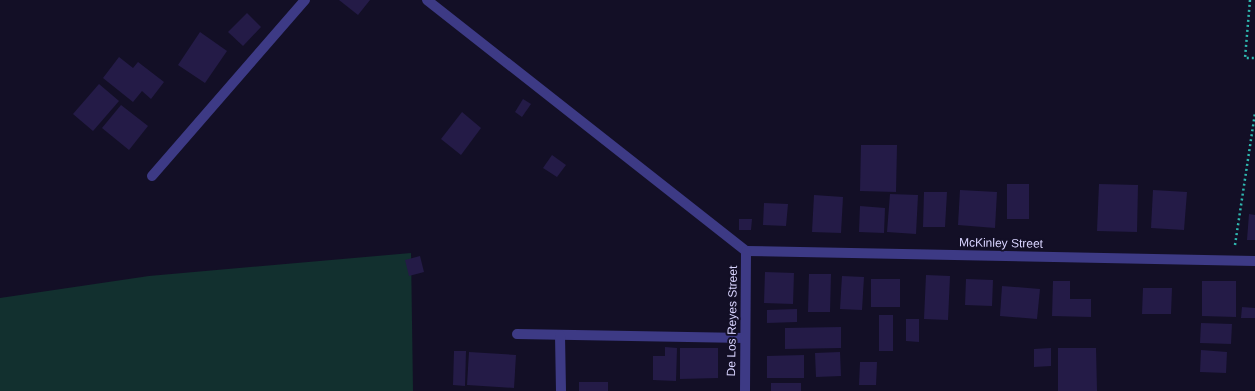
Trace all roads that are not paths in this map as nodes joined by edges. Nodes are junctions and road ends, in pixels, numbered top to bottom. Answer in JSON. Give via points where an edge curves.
{"nodes":[{"id":1,"x":305,"y":0,"type":"edge"},
{"id":2,"x":427,"y":0,"type":"edge"},
{"id":3,"x":152,"y":176,"type":"dead end"},
{"id":4,"x":746,"y":251,"type":"junction"},
{"id":5,"x":1255,"y":262,"type":"edge"},
{"id":6,"x":517,"y":334,"type":"dead end"},
{"id":7,"x":560,"y":335,"type":"junction"},
{"id":8,"x":745,"y":338,"type":"junction"},
{"id":9,"x":561,"y":391,"type":"edge"},
{"id":10,"x":744,"y":391,"type":"edge"}],
"edges":[{"from":1,"to":3,"type":"street"},
{"from":2,"to":4,"type":"street"},
{"from":4,"to":5,"type":"street","name":"McKinley Street"},
{"from":4,"to":8,"type":"street","name":"De Los Reyes Street"},
{"from":6,"to":7,"type":"street"},
{"from":7,"to":8,"type":"street"},
{"from":7,"to":9,"type":"street"},
{"from":8,"to":10,"type":"street","name":"De Los Reyes Street"}]}
